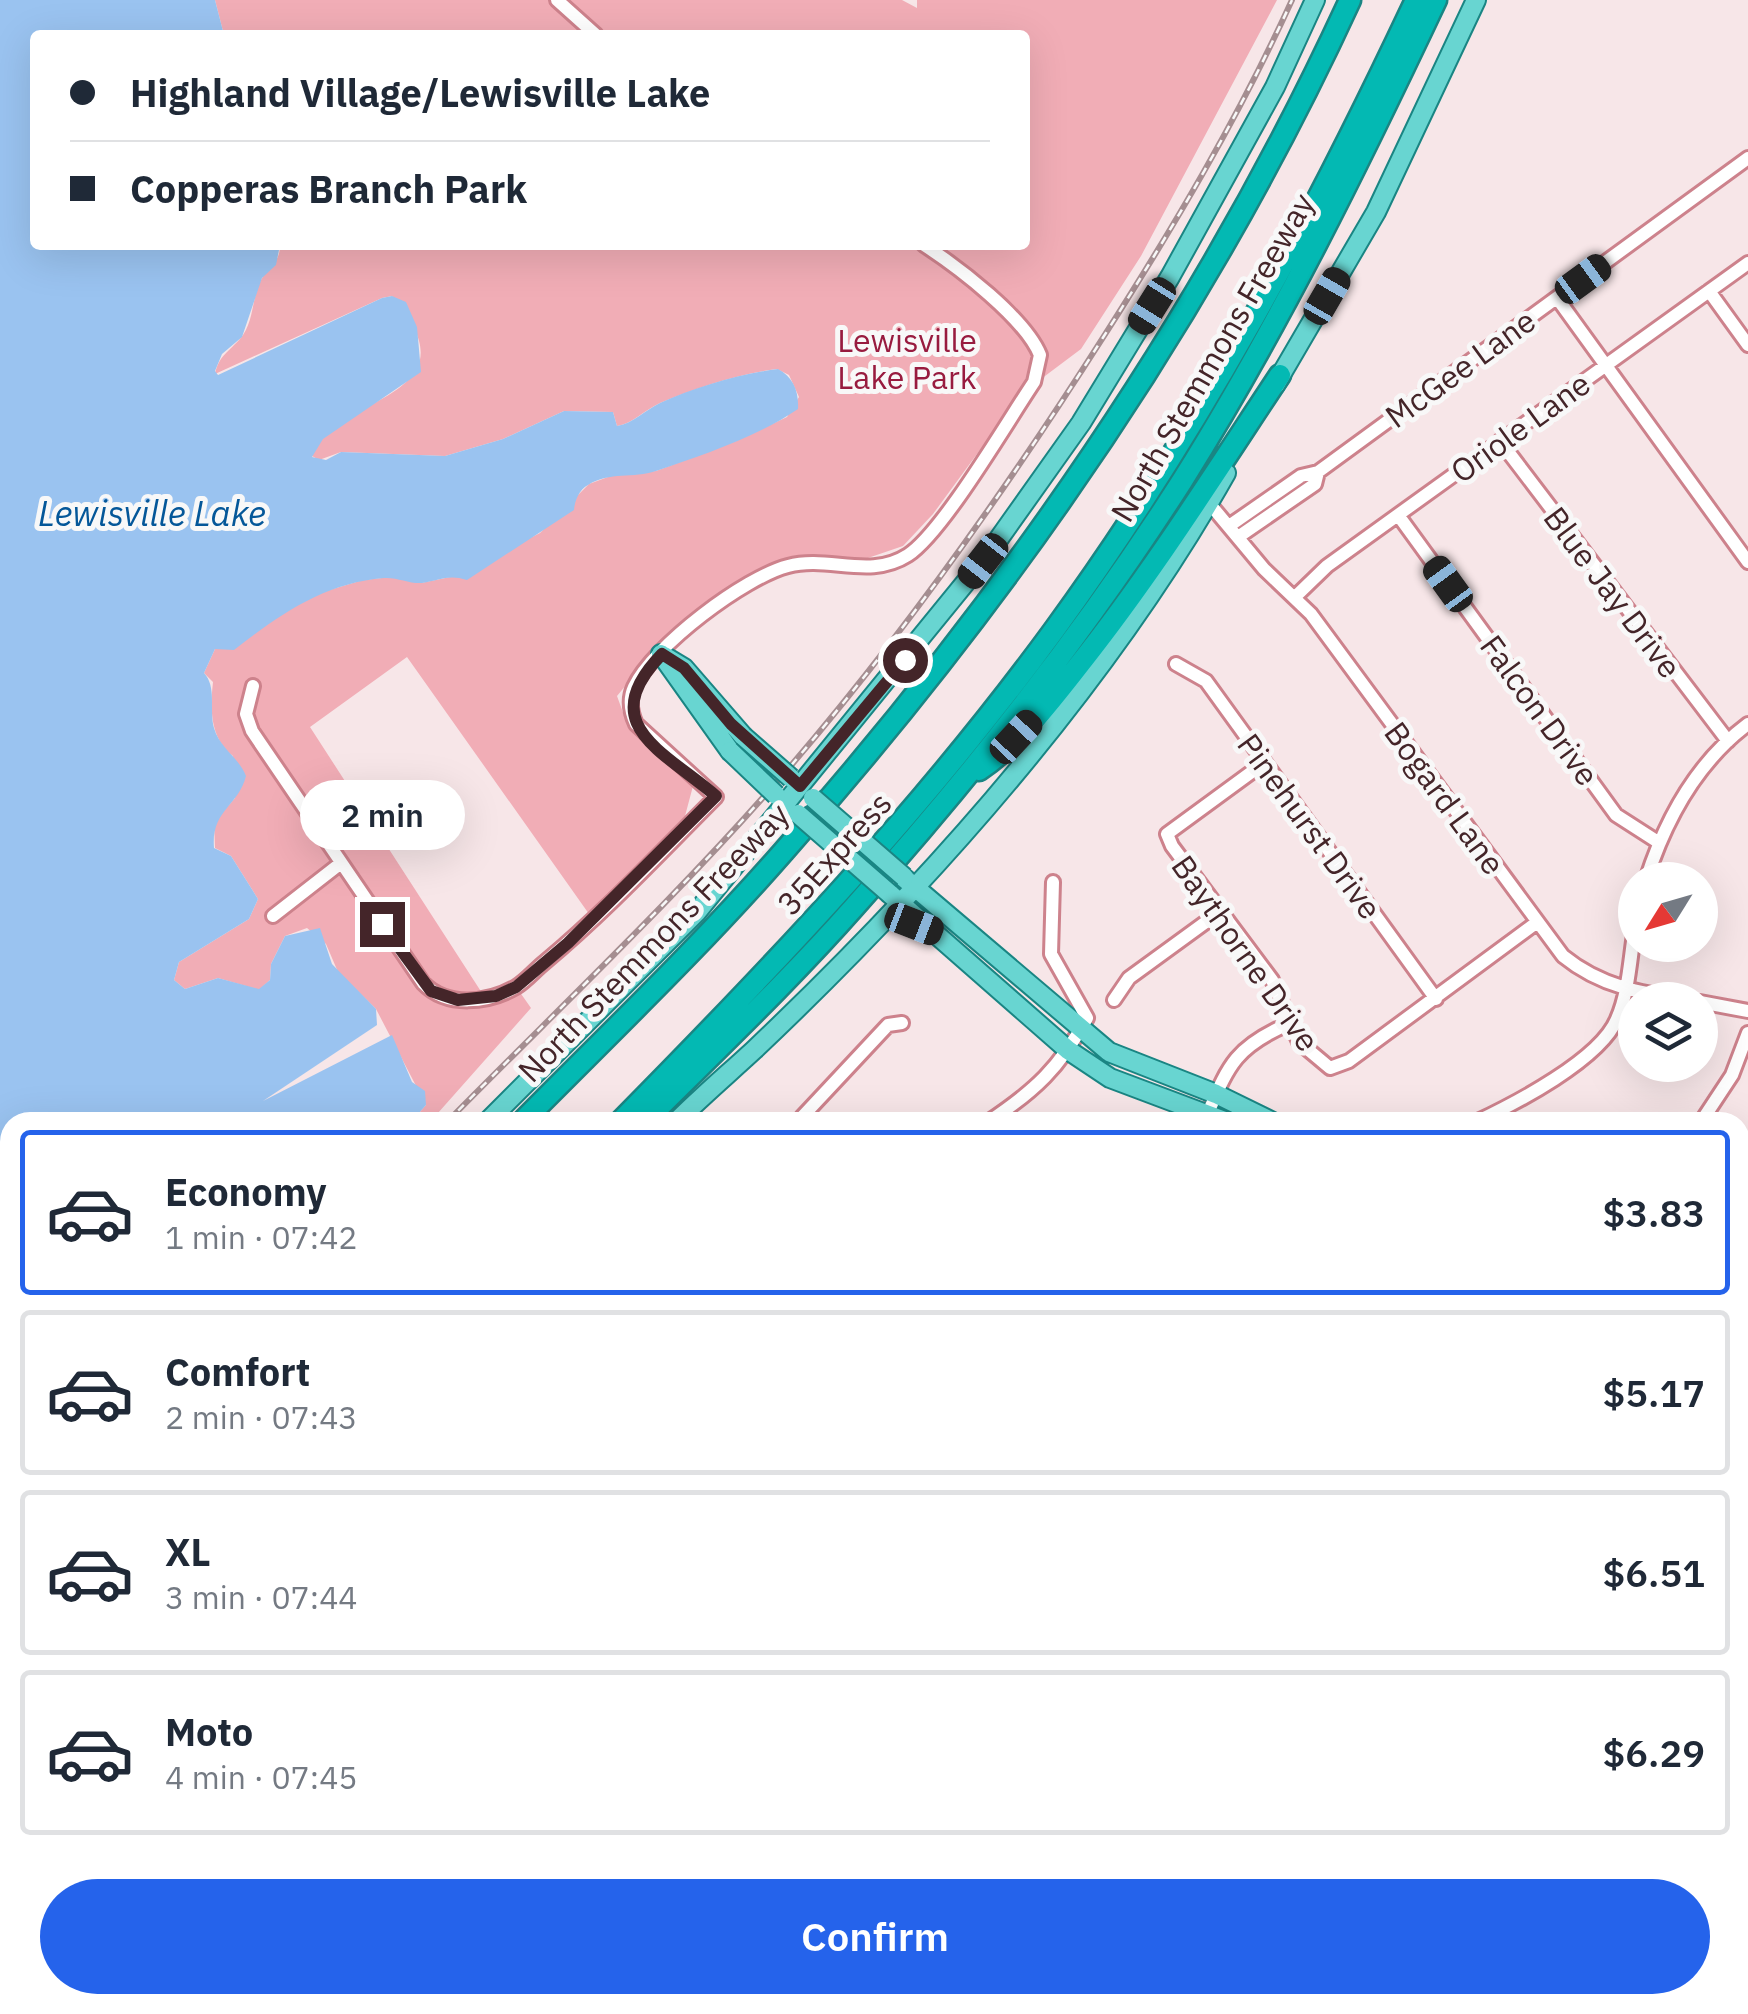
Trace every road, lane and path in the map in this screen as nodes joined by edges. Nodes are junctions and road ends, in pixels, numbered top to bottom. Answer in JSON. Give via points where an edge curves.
{"nodes":[{"id":1,"x":557,"y":0,"type":"edge"},
{"id":2,"x":1316,"y":0,"type":"edge"},
{"id":3,"x":1350,"y":0,"type":"edge"},
{"id":4,"x":1416,"y":0,"type":"edge"},
{"id":5,"x":1436,"y":0,"type":"edge"},
{"id":6,"x":1476,"y":0,"type":"edge"},
{"id":7,"x":590,"y":30,"type":"edge"},
{"id":8,"x":1748,"y":158,"type":"edge"},
{"id":9,"x":931,"y":250,"type":"edge"},
{"id":10,"x":1748,"y":262,"type":"edge"},
{"id":11,"x":1708,"y":291,"type":"junction"},
{"id":12,"x":1557,"y":298,"type":"junction"},
{"id":13,"x":1748,"y":345,"type":"edge"},
{"id":14,"x":1604,"y":366,"type":"junction"},
{"id":15,"x":1280,"y":375,"type":"junction"},
{"id":16,"x":1500,"y":440,"type":"junction"},
{"id":17,"x":1209,"y":503,"type":"junction"},
{"id":18,"x":1398,"y":515,"type":"junction"},
{"id":19,"x":1234,"y":532,"type":"junction"},
{"id":20,"x":1748,"y":562,"type":"edge"},
{"id":21,"x":1296,"y":596,"type":"junction"},
{"id":22,"x":662,"y":654,"type":"junction"},
{"id":23,"x":1176,"y":664,"type":"dead end"},
{"id":24,"x":252,"y":686,"type":"dead end"},
{"id":25,"x":1748,"y":724,"type":"edge"},
{"id":26,"x":1728,"y":741,"type":"junction"},
{"id":27,"x":737,"y":744,"type":"junction"},
{"id":28,"x":1264,"y":763,"type":"junction"},
{"id":29,"x":957,"y":786,"type":"junction"},
{"id":30,"x":801,"y":787,"type":"junction"},
{"id":31,"x":786,"y":804,"type":"junction"},
{"id":32,"x":1658,"y":842,"type":"junction"},
{"id":33,"x":1652,"y":862,"type":"edge"},
{"id":34,"x":934,"y":863,"type":"junction"},
{"id":35,"x":342,"y":864,"type":"junction"},
{"id":36,"x":908,"y":881,"type":"junction"},
{"id":37,"x":1053,"y":882,"type":"dead end"},
{"id":38,"x":894,"y":898,"type":"junction"},
{"id":39,"x":1221,"y":911,"type":"junction"},
{"id":40,"x":274,"y":916,"type":"dead end"},
{"id":41,"x":952,"y":919,"type":"junction"},
{"id":42,"x":1536,"y":923,"type":"junction"},
{"id":43,"x":934,"y":932,"type":"junction"},
{"id":44,"x":864,"y":937,"type":"junction"},
{"id":45,"x":1618,"y":987,"type":"edge"},
{"id":46,"x":1436,"y":998,"type":"junction"},
{"id":47,"x":1114,"y":1000,"type":"dead end"},
{"id":48,"x":1718,"y":1005,"type":"edge"},
{"id":49,"x":1748,"y":1011,"type":"edge"},
{"id":50,"x":1618,"y":1016,"type":"edge"},
{"id":51,"x":902,"y":1023,"type":"dead end"},
{"id":52,"x":1288,"y":1024,"type":"junction"},
{"id":53,"x":1082,"y":1033,"type":"junction"},
{"id":54,"x":1748,"y":1033,"type":"edge"},
{"id":55,"x":1068,"y":1050,"type":"junction"},
{"id":56,"x":1216,"y":1094,"type":"junction"},
{"id":57,"x":497,"y":1112,"type":"edge"},
{"id":58,"x":532,"y":1112,"type":"edge"},
{"id":59,"x":630,"y":1112,"type":"edge"},
{"id":60,"x":654,"y":1112,"type":"edge"},
{"id":61,"x":686,"y":1112,"type":"edge"},
{"id":62,"x":813,"y":1112,"type":"edge"},
{"id":63,"x":1003,"y":1112,"type":"edge"},
{"id":64,"x":1192,"y":1112,"type":"edge"},
{"id":65,"x":1208,"y":1112,"type":"edge"},
{"id":66,"x":1253,"y":1112,"type":"edge"},
{"id":67,"x":1500,"y":1112,"type":"edge"},
{"id":68,"x":1709,"y":1112,"type":"edge"}],
"edges":[{"from":1,"to":7,"type":"street"},
{"from":2,"to":30,"type":"main road","name":"North Stemmons Freeway","via":[[1219,190],[1080,423],[972,575]]},
{"from":3,"to":58,"type":"highway","name":"North Stemmons Freeway","via":[[1262,177],[1160,353],[966,630],[783,853]]},
{"from":4,"to":59,"type":"highway","name":"35Express","via":[[1238,346],[1072,606],[842,893]]},
{"from":5,"to":29,"type":"highway","name":"North Stemmons Freeway","via":[[1310,250],[1183,479],[1073,639]]},
{"from":6,"to":15,"type":"main road","name":"North Stemmons Freeway","via":[[1403,160]]},
{"from":8,"to":12,"type":"street","name":"McGee Lane"},
{"from":9,"to":22,"type":"street","via":[[1024,331],[1040,356],[1034,382],[908,555],[872,568],[810,562],[774,570],[696,621]]},
{"from":10,"to":11,"type":"street","name":"Oriole Lane"},
{"from":11,"to":13,"type":"street"},
{"from":11,"to":14,"type":"street","name":"Oriole Lane"},
{"from":12,"to":14,"type":"street"},
{"from":12,"to":19,"type":"street","name":"McGee Lane","via":[[1318,472],[1316,484]]},
{"from":14,"to":16,"type":"street","name":"Oriole Lane"},
{"from":14,"to":20,"type":"street"},
{"from":15,"to":17,"type":"main road","name":"North Stemmons Freeway"},
{"from":15,"to":29,"type":"highway","via":[[1113,622],[996,759]]},
{"from":16,"to":18,"type":"street","name":"Oriole Lane"},
{"from":16,"to":26,"type":"street","name":"Blue Jay Drive"},
{"from":17,"to":19,"type":"street","name":"Bogard Lane"},
{"from":17,"to":34,"type":"main road","name":"North Stemmons Freeway","via":[[1044,734]]},
{"from":18,"to":21,"type":"street","name":"Oriole Lane"},
{"from":18,"to":32,"type":"street","name":"Falcon Drive","via":[[1616,815]]},
{"from":19,"to":21,"type":"street","name":"Bogard Lane"},
{"from":21,"to":42,"type":"street","name":"Bogard Lane"},
{"from":22,"to":27,"type":"main road"},
{"from":22,"to":35,"type":"street","name":"North Stemmons Freeway","via":[[634,688],[633,718],[716,796],[516,987],[484,1000],[431,991]]},
{"from":23,"to":28,"type":"street","name":"Pinehurst Drive","via":[[1206,681]]},
{"from":24,"to":35,"type":"street","via":[[246,714],[252,732]]},
{"from":25,"to":26,"type":"street"},
{"from":26,"to":32,"type":"street","via":[[1679,802]]},
{"from":27,"to":30,"type":"main road","bridge":true},
{"from":27,"to":31,"type":"main road","bridge":true},
{"from":28,"to":39,"type":"street","name":"Baythorne Drive","via":[[1168,834]]},
{"from":28,"to":46,"type":"street","name":"Pinehurst Drive"},
{"from":29,"to":60,"type":"highway","name":"North Stemmons Freeway","via":[[853,909]]},
{"from":30,"to":31,"type":"main road","name":"North Stemmons Freeway"},
{"from":30,"to":36,"type":"main road","bridge":true},
{"from":31,"to":38,"type":"main road","bridge":true},
{"from":31,"to":57,"type":"main road","name":"North Stemmons Freeway","via":[[696,914]]},
{"from":32,"to":33,"type":"street"},
{"from":34,"to":36,"type":"main road","name":"North Stemmons Freeway"},
{"from":34,"to":41,"type":"main road","via":[[935,884]]},
{"from":35,"to":40,"type":"street"},
{"from":36,"to":38,"type":"main road","name":"North Stemmons Freeway"},
{"from":36,"to":41,"type":"main road"},
{"from":37,"to":53,"type":"street","via":[[1051,954],[1086,1012]]},
{"from":38,"to":43,"type":"main road"},
{"from":38,"to":44,"type":"main road","name":"North Stemmons Freeway"},
{"from":39,"to":47,"type":"street","via":[[1128,978]]},
{"from":39,"to":52,"type":"street","name":"Baythorne Drive","via":[[1272,980]]},
{"from":41,"to":53,"type":"main road"},
{"from":42,"to":45,"type":"street","name":"Bogard Lane","via":[[1582,972]]},
{"from":42,"to":46,"type":"street"},
{"from":43,"to":44,"type":"main road","via":[[902,923]]},
{"from":43,"to":55,"type":"main road"},
{"from":44,"to":61,"type":"main road","name":"North Stemmons Freeway"},
{"from":46,"to":52,"type":"street","name":"Baythorne Drive","via":[[1330,1068]]},
{"from":48,"to":49,"type":"street"},
{"from":50,"to":67,"type":"street","via":[[1607,1036],[1522,1103]]},
{"from":51,"to":62,"type":"street","via":[[888,1025]]},
{"from":52,"to":56,"type":"street","via":[[1245,1046]]},
{"from":53,"to":55,"type":"street"},
{"from":53,"to":56,"type":"main road","via":[[1122,1060]]},
{"from":54,"to":68,"type":"street"},
{"from":55,"to":63,"type":"street","via":[[1036,1089]]},
{"from":55,"to":64,"type":"main road","via":[[1110,1078]]},
{"from":56,"to":65,"type":"street"},
{"from":56,"to":66,"type":"main road"}]}
